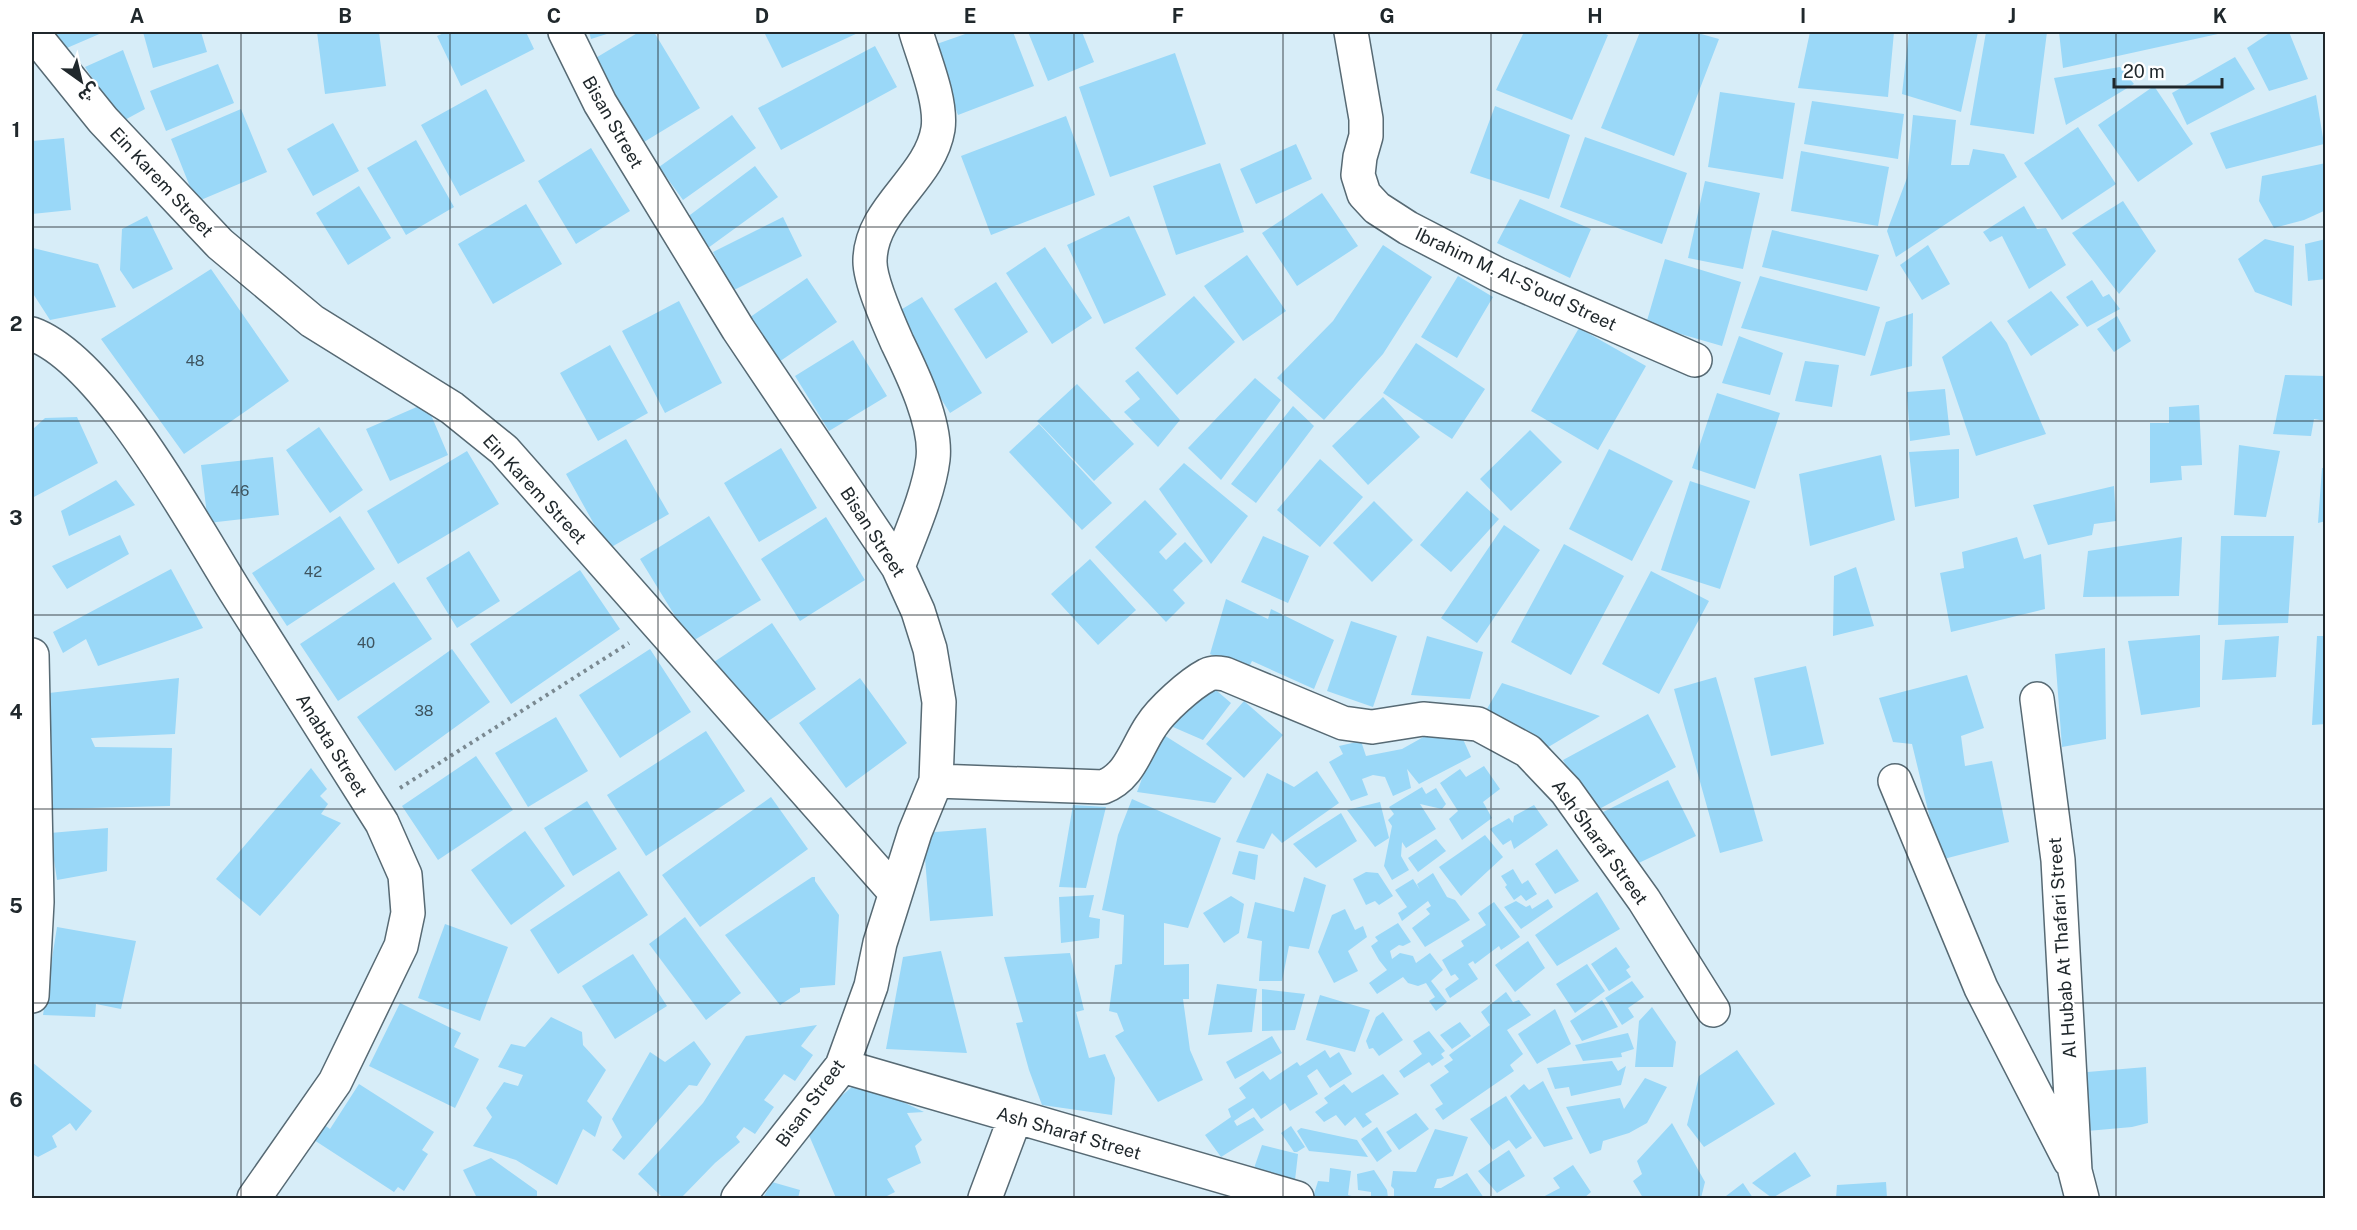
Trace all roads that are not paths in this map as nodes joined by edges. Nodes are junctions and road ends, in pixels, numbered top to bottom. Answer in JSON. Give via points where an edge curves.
{"nodes":[{"id":1,"x":32,"y":32,"type":"edge"},
{"id":2,"x":565,"y":32,"type":"edge"},
{"id":3,"x":916,"y":32,"type":"edge"},
{"id":4,"x":1351,"y":32,"type":"edge"},
{"id":5,"x":32,"y":334,"type":"edge"},
{"id":6,"x":1695,"y":360,"type":"dead end"},
{"id":7,"x":898,"y":567,"type":"junction"},
{"id":8,"x":32,"y":666,"type":"edge"},
{"id":9,"x":2037,"y":699,"type":"dead end"},
{"id":10,"x":1895,"y":781,"type":"dead end"},
{"id":11,"x":936,"y":782,"type":"junction"},
{"id":12,"x":895,"y":892,"type":"junction"},
{"id":13,"x":32,"y":996,"type":"edge"},
{"id":14,"x":1713,"y":1010,"type":"dead end"},
{"id":15,"x":842,"y":1066,"type":"junction"},
{"id":16,"x":1015,"y":1118,"type":"junction"},
{"id":17,"x":2079,"y":1185,"type":"edge"},
{"id":18,"x":254,"y":1198,"type":"edge"},
{"id":19,"x":738,"y":1198,"type":"edge"},
{"id":20,"x":985,"y":1198,"type":"edge"},
{"id":21,"x":1297,"y":1198,"type":"edge"}],
"edges":[{"from":1,"to":12,"type":"street","name":"Ein Karem Street","via":[[103,120],[220,244],[312,321],[452,408],[504,450]]},
{"from":2,"to":7,"type":"street","name":"Bisan Street","via":[[600,103],[738,329]]},
{"from":3,"to":7,"type":"street","via":[[938,109],[938,130],[927,157],[873,240],[870,262],[884,313],[931,429],[933,458]]},
{"from":4,"to":6,"type":"street","name":"Ibrahim M. Al-S'oud Street","via":[[1366,119],[1358,175],[1364,194],[1377,208],[1497,274]]},
{"from":5,"to":18,"type":"street","name":"Anabta Street","via":[[83,368],[139,438],[372,806],[405,875],[408,913],[401,946],[335,1082]]},
{"from":7,"to":11,"type":"street","name":"Bisan Street","via":[[930,649],[939,702]]},
{"from":8,"to":13,"type":"street","via":[[37,902]]},
{"from":9,"to":17,"type":"street","name":"Al Hubab At Thafari Street","via":[[2058,860]]},
{"from":10,"to":17,"type":"street","via":[[1981,988]]},
{"from":11,"to":12,"type":"street","name":"Bisan Street"},
{"from":11,"to":14,"type":"street","name":"Ash Sharaf Street","via":[[1103,787],[1122,777],[1152,723],[1181,694],[1216,672],[1344,723],[1372,727],[1423,719],[1478,724],[1528,751],[1566,791],[1644,900]]},
{"from":12,"to":15,"type":"street","name":"Bisan Street","via":[[871,986]]},
{"from":15,"to":16,"type":"street","name":"Ash Sharaf Street"},
{"from":15,"to":19,"type":"street","name":"Bisan Street"},
{"from":16,"to":20,"type":"street"},
{"from":16,"to":21,"type":"street","name":"Ash Sharaf Street"}]}
